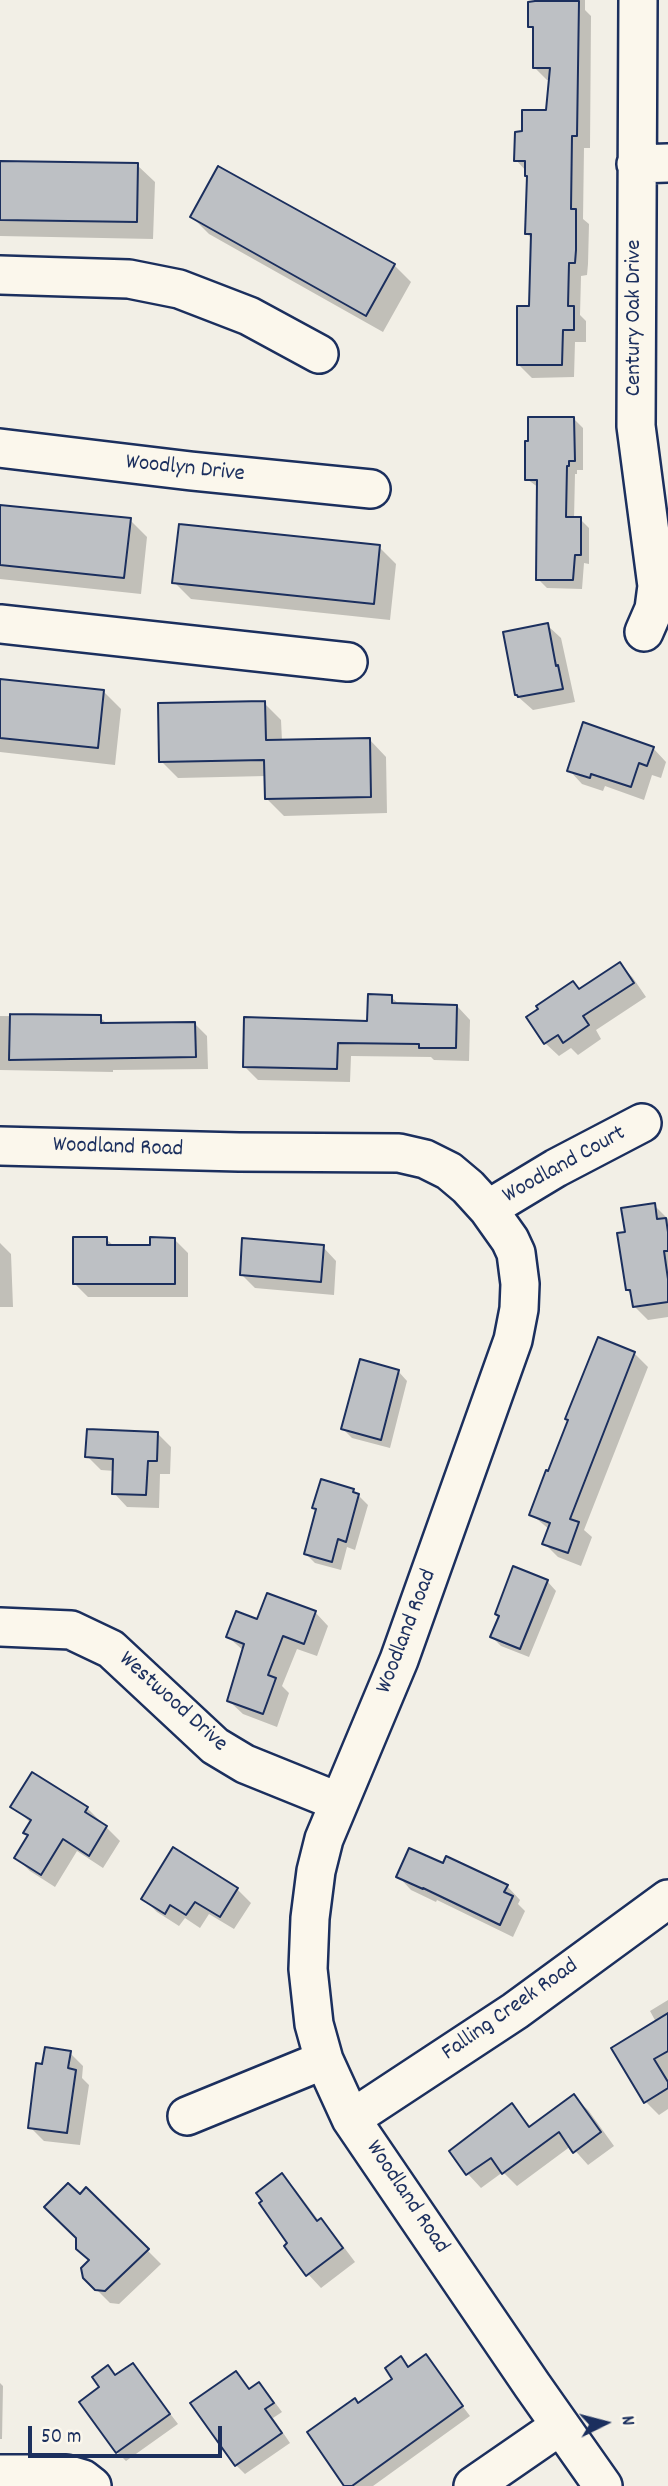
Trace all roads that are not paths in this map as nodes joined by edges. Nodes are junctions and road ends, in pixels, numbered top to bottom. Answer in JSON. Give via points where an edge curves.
{"nodes":[{"id":1,"x":638,"y":0,"type":"edge"},
{"id":2,"x":652,"y":163,"type":"edge"},
{"id":3,"x":0,"y":275,"type":"edge"},
{"id":4,"x":319,"y":354,"type":"dead end"},
{"id":5,"x":0,"y":448,"type":"edge"},
{"id":6,"x":371,"y":489,"type":"dead end"},
{"id":7,"x":0,"y":624,"type":"edge"},
{"id":8,"x":644,"y":632,"type":"dead end"},
{"id":9,"x":348,"y":662,"type":"dead end"},
{"id":10,"x":642,"y":1123,"type":"dead end"},
{"id":11,"x":0,"y":1146,"type":"edge"},
{"id":12,"x":488,"y":1209,"type":"junction"},
{"id":13,"x":0,"y":1627,"type":"edge"},
{"id":14,"x":339,"y":1802,"type":"junction"},
{"id":15,"x":668,"y":1899,"type":"edge"},
{"id":16,"x":324,"y":2060,"type":"junction"},
{"id":17,"x":187,"y":2116,"type":"dead end"},
{"id":18,"x":351,"y":2119,"type":"junction"},
{"id":19,"x":560,"y":2426,"type":"junction"},
{"id":20,"x":0,"y":2474,"type":"edge"},
{"id":21,"x":92,"y":2486,"type":"edge"},
{"id":22,"x":473,"y":2486,"type":"edge"},
{"id":23,"x":603,"y":2486,"type":"edge"}],
"edges":[{"from":1,"to":2,"type":"street","name":"Century Oak Drive"},
{"from":2,"to":8,"type":"street","name":"Century Oak Drive","via":[[638,301],[636,426],[657,586],[654,610]]},
{"from":3,"to":4,"type":"street","via":[[129,279],[179,289],[248,316]]},
{"from":5,"to":6,"type":"street","name":"Woodlyn Drive"},
{"from":7,"to":9,"type":"street"},
{"from":10,"to":12,"type":"street","name":"Woodland Court"},
{"from":11,"to":12,"type":"street","name":"Woodland Road","via":[[399,1153],[449,1171]]},
{"from":12,"to":14,"type":"street","name":"Woodland Road","via":[[516,1253],[520,1284],[513,1340],[399,1660]]},
{"from":13,"to":14,"type":"street","name":"Westwood Drive","via":[[71,1630],[111,1649],[215,1746],[245,1765]]},
{"from":14,"to":16,"type":"street","name":"Woodland Road","via":[[321,1850],[310,1919],[308,1969],[314,2024]]},
{"from":15,"to":18,"type":"street","name":"Falling Creek Road","via":[[516,2011]]},
{"from":16,"to":17,"type":"street"},
{"from":16,"to":18,"type":"street","name":"Woodland Road"},
{"from":18,"to":19,"type":"street","name":"Woodland Road"},
{"from":19,"to":22,"type":"street"},
{"from":19,"to":23,"type":"street","name":"Woodland Road"},
{"from":20,"to":21,"type":"street","via":[[66,2474]]}]}
